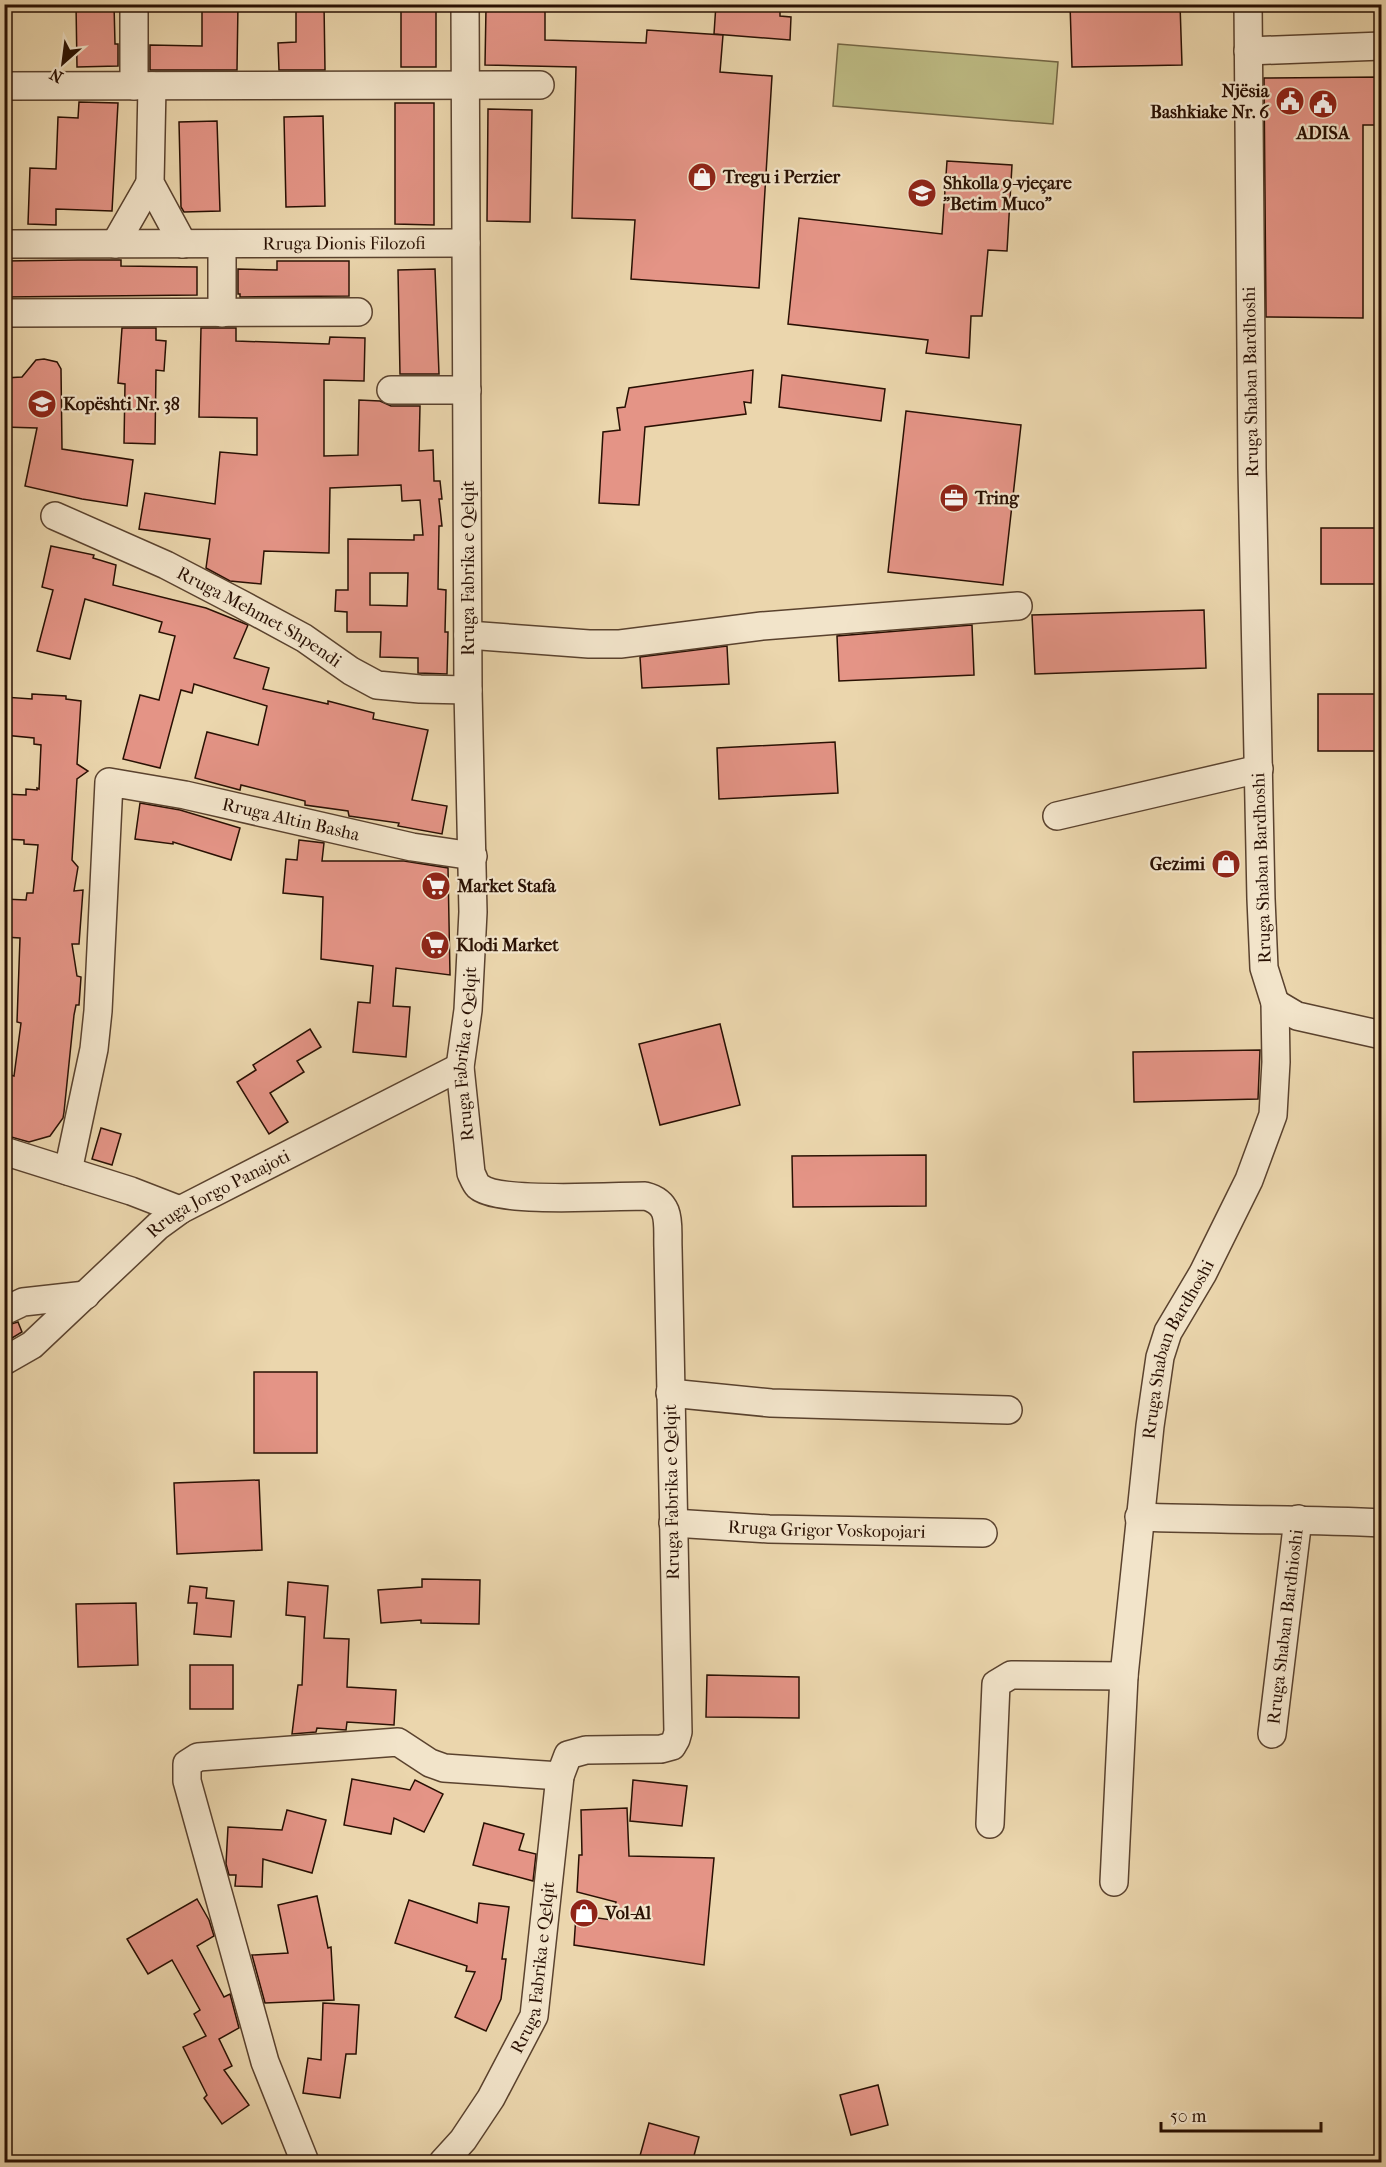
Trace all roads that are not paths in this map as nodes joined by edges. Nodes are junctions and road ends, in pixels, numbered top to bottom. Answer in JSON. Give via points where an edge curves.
{"nodes":[{"id":1,"x":134,"y":4,"type":"edge"},
{"id":2,"x":465,"y":4,"type":"edge"},
{"id":3,"x":1248,"y":4,"type":"edge"},
{"id":4,"x":1382,"y":46,"type":"edge"},
{"id":5,"x":1248,"y":51,"type":"junction"},
{"id":6,"x":465,"y":85,"type":"junction"},
{"id":7,"x":540,"y":85,"type":"dead end"},
{"id":8,"x":4,"y":86,"type":"edge"},
{"id":9,"x":143,"y":86,"type":"junction"},
{"id":10,"x":150,"y":183,"type":"junction"},
{"id":11,"x":466,"y":243,"type":"junction"},
{"id":12,"x":4,"y":244,"type":"edge"},
{"id":13,"x":115,"y":244,"type":"junction"},
{"id":14,"x":183,"y":244,"type":"junction"},
{"id":15,"x":222,"y":244,"type":"junction"},
{"id":16,"x":358,"y":312,"type":"dead end"},
{"id":17,"x":4,"y":313,"type":"edge"},
{"id":18,"x":222,"y":313,"type":"junction"},
{"id":19,"x":391,"y":390,"type":"dead end"},
{"id":20,"x":467,"y":390,"type":"junction"},
{"id":21,"x":55,"y":516,"type":"dead end"},
{"id":22,"x":1018,"y":606,"type":"dead end"},
{"id":23,"x":468,"y":635,"type":"junction"},
{"id":24,"x":468,"y":690,"type":"junction"},
{"id":25,"x":1259,"y":770,"type":"junction"},
{"id":26,"x":1057,"y":816,"type":"dead end"},
{"id":27,"x":473,"y":856,"type":"junction"},
{"id":28,"x":1275,"y":1003,"type":"junction"},
{"id":29,"x":1382,"y":1035,"type":"edge"},
{"id":30,"x":460,"y":1066,"type":"junction"},
{"id":31,"x":4,"y":1151,"type":"edge"},
{"id":32,"x":68,"y":1171,"type":"junction"},
{"id":33,"x":180,"y":1210,"type":"junction"},
{"id":34,"x":86,"y":1295,"type":"junction"},
{"id":35,"x":4,"y":1311,"type":"edge"},
{"id":36,"x":4,"y":1360,"type":"edge"},
{"id":37,"x":670,"y":1393,"type":"junction"},
{"id":38,"x":1008,"y":1410,"type":"dead end"},
{"id":39,"x":1139,"y":1517,"type":"junction"},
{"id":40,"x":1298,"y":1519,"type":"junction"},
{"id":41,"x":673,"y":1523,"type":"junction"},
{"id":42,"x":1382,"y":1523,"type":"edge"},
{"id":43,"x":983,"y":1533,"type":"dead end"},
{"id":44,"x":1124,"y":1676,"type":"junction"},
{"id":45,"x":1272,"y":1734,"type":"dead end"},
{"id":46,"x":560,"y":1776,"type":"junction"},
{"id":47,"x":990,"y":1824,"type":"dead end"},
{"id":48,"x":1114,"y":1882,"type":"dead end"},
{"id":49,"x":305,"y":2163,"type":"edge"},
{"id":50,"x":443,"y":2163,"type":"edge"}],
"edges":[{"from":1,"to":9,"type":"street"},
{"from":2,"to":6,"type":"street","name":"Rruga Fabrika e Qelqit"},
{"from":3,"to":5,"type":"street","name":"Rruga Shaban Bardhoshi"},
{"from":4,"to":5,"type":"street"},
{"from":5,"to":25,"type":"street","name":"Rruga Shaban Bardhoshi"},
{"from":6,"to":7,"type":"street"},
{"from":6,"to":9,"type":"street"},
{"from":6,"to":11,"type":"street","name":"Rruga Fabrika e Qelqit"},
{"from":8,"to":9,"type":"street"},
{"from":9,"to":10,"type":"street"},
{"from":10,"to":13,"type":"street"},
{"from":10,"to":14,"type":"street"},
{"from":11,"to":15,"type":"street","name":"Rruga Dionis Filozofi"},
{"from":11,"to":20,"type":"street","name":"Rruga Fabrika e Qelqit"},
{"from":12,"to":13,"type":"street","name":"Rruga Dionis Filozofi"},
{"from":13,"to":14,"type":"street","name":"Rruga Dionis Filozofi"},
{"from":14,"to":15,"type":"street","name":"Rruga Dionis Filozofi"},
{"from":15,"to":18,"type":"street"},
{"from":16,"to":18,"type":"street"},
{"from":17,"to":18,"type":"street"},
{"from":19,"to":20,"type":"street"},
{"from":20,"to":23,"type":"street","name":"Rruga Fabrika e Qelqit"},
{"from":21,"to":24,"type":"street","name":"Rruga Mehmet Shpendi","via":[[230,598],[304,638],[377,685]]},
{"from":22,"to":23,"type":"street","via":[[784,624],[620,644]]},
{"from":23,"to":24,"type":"street","name":"Rruga Fabrika e Qelqit"},
{"from":24,"to":27,"type":"street","name":"Rruga Fabrika e Qelqit"},
{"from":25,"to":26,"type":"street"},
{"from":25,"to":28,"type":"street","name":"Rruga Shaban Bardhoshi","via":[[1264,968]]},
{"from":27,"to":30,"type":"street","name":"Rruga Fabrika e Qelqit","via":[[468,1010]]},
{"from":27,"to":32,"type":"street","name":"Rruga Altin Basha","via":[[412,847],[185,795],[109,782],[94,1049]]},
{"from":28,"to":29,"type":"street","via":[[1297,1016]]},
{"from":28,"to":39,"type":"street","name":"Rruga Shaban Bardhoshi","via":[[1273,1115],[1249,1180],[1203,1274],[1168,1332],[1160,1356]]},
{"from":30,"to":33,"type":"street","name":"Rruga Jorgo Panajoti"},
{"from":30,"to":37,"type":"street","name":"Rruga Fabrika e Qelqit","via":[[471,1173],[478,1185],[493,1193],[526,1196],[645,1196],[665,1209]]},
{"from":31,"to":32,"type":"street"},
{"from":32,"to":33,"type":"street"},
{"from":33,"to":34,"type":"street","name":"Rruga Jorgo Panajoti"},
{"from":34,"to":35,"type":"street","via":[[23,1302]]},
{"from":34,"to":36,"type":"street","name":"Rruga Jorgo Panajoti","via":[[32,1345]]},
{"from":37,"to":38,"type":"street","via":[[771,1402]]},
{"from":37,"to":41,"type":"street","name":"Rruga Fabrika e Qelqit"},
{"from":39,"to":40,"type":"street","name":"Rruga Shaban Bardhioshi"},
{"from":39,"to":44,"type":"street","name":"Rruga Shaban Bardhoshi"},
{"from":40,"to":42,"type":"street","name":"Rruga Shaban Bardhioshi"},
{"from":40,"to":45,"type":"street","name":"Rruga Shaban Bardhioshi"},
{"from":41,"to":43,"type":"street","name":"Rruga Grigor Voskopojari"},
{"from":41,"to":46,"type":"street","name":"Rruga Fabrika e Qelqit","via":[[676,1739],[672,1746],[662,1749],[576,1752],[568,1755]]},
{"from":44,"to":47,"type":"street","via":[[1011,1675],[996,1684]]},
{"from":44,"to":48,"type":"street","name":"Rruga Shaban Bardhoshi"},
{"from":46,"to":49,"type":"street","via":[[444,1768],[398,1742],[198,1757],[187,1764],[187,1781],[265,2062]]},
{"from":46,"to":50,"type":"street","name":"Rruga Fabrika e Qelqit","via":[[534,2016],[491,2098]]}]}
